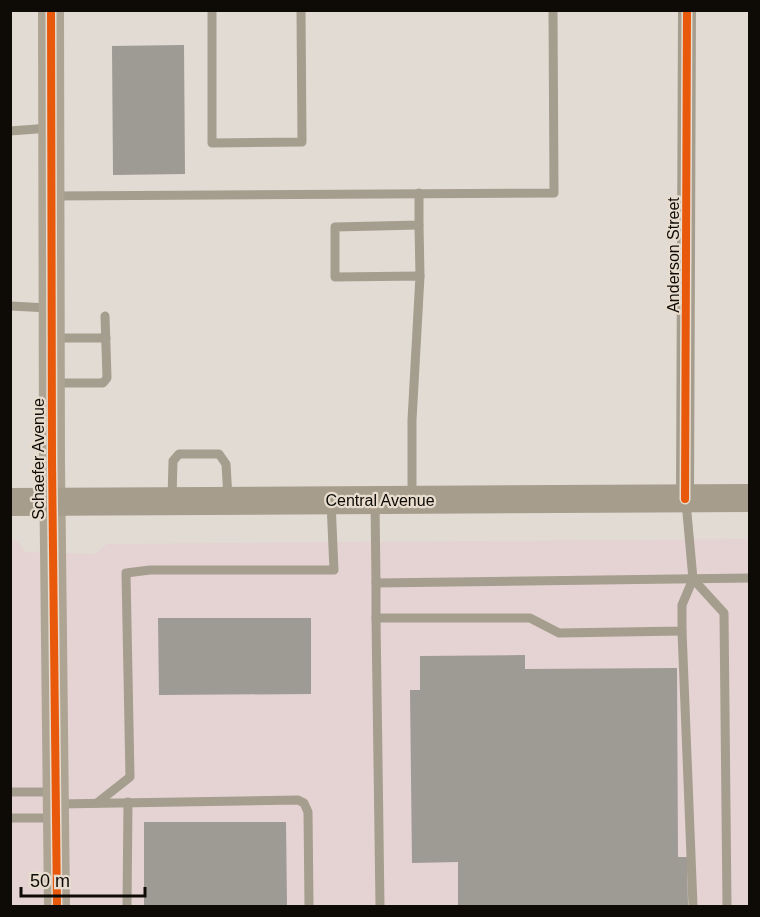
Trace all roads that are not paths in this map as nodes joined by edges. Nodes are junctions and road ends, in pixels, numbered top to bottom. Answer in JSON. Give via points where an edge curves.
{"nodes":[{"id":1,"x":51,"y":10,"type":"edge"},
{"id":2,"x":212,"y":10,"type":"edge"},
{"id":3,"x":301,"y":10,"type":"edge"},
{"id":4,"x":553,"y":10,"type":"edge"},
{"id":5,"x":687,"y":10,"type":"edge"},
{"id":6,"x":51,"y":128,"type":"junction"},
{"id":7,"x":10,"y":131,"type":"edge"},
{"id":8,"x":419,"y":194,"type":"junction"},
{"id":9,"x":51,"y":196,"type":"junction"},
{"id":10,"x":419,"y":225,"type":"junction"},
{"id":11,"x":420,"y":276,"type":"junction"},
{"id":12,"x":10,"y":306,"type":"edge"},
{"id":13,"x":52,"y":308,"type":"junction"},
{"id":14,"x":105,"y":316,"type":"dead end"},
{"id":15,"x":51,"y":338,"type":"junction"},
{"id":16,"x":106,"y":338,"type":"junction"},
{"id":17,"x":52,"y":383,"type":"junction"},
{"id":18,"x":750,"y":498,"type":"edge"},
{"id":19,"x":685,"y":499,"type":"junction"},
{"id":20,"x":331,"y":500,"type":"junction"},
{"id":21,"x":375,"y":500,"type":"junction"},
{"id":22,"x":412,"y":500,"type":"junction"},
{"id":23,"x":172,"y":501,"type":"junction"},
{"id":24,"x":228,"y":501,"type":"junction"},
{"id":25,"x":10,"y":502,"type":"edge"},
{"id":26,"x":52,"y":502,"type":"junction"},
{"id":27,"x":750,"y":578,"type":"edge"},
{"id":28,"x":693,"y":579,"type":"junction"},
{"id":29,"x":376,"y":583,"type":"junction"},
{"id":30,"x":376,"y":618,"type":"junction"},
{"id":31,"x":682,"y":631,"type":"junction"},
{"id":32,"x":10,"y":792,"type":"edge"},
{"id":33,"x":128,"y":802,"type":"junction"},
{"id":34,"x":97,"y":803,"type":"junction"},
{"id":35,"x":56,"y":804,"type":"junction"},
{"id":36,"x":10,"y":818,"type":"edge"},
{"id":37,"x":57,"y":906,"type":"edge"},
{"id":38,"x":128,"y":906,"type":"edge"},
{"id":39,"x":309,"y":906,"type":"edge"},
{"id":40,"x":380,"y":906,"type":"edge"},
{"id":41,"x":693,"y":906,"type":"edge"},
{"id":42,"x":727,"y":906,"type":"edge"}],
"edges":[{"from":1,"to":6,"type":"street","name":"Schaefer Avenue"},
{"from":2,"to":3,"type":"lane","via":[[212,143],[302,142]]},
{"from":4,"to":8,"type":"lane","via":[[554,193]]},
{"from":5,"to":19,"type":"street","name":"Anderson Street"},
{"from":6,"to":7,"type":"lane"},
{"from":6,"to":9,"type":"street","name":"Schaefer Avenue"},
{"from":8,"to":9,"type":"lane"},
{"from":8,"to":10,"type":"lane"},
{"from":9,"to":13,"type":"street","name":"Schaefer Avenue"},
{"from":10,"to":11,"type":"lane"},
{"from":10,"to":11,"type":"lane","via":[[335,227],[335,277]]},
{"from":11,"to":22,"type":"lane"},
{"from":12,"to":13,"type":"lane"},
{"from":13,"to":15,"type":"street","name":"Schaefer Avenue"},
{"from":14,"to":16,"type":"lane"},
{"from":15,"to":16,"type":"lane"},
{"from":15,"to":17,"type":"street","name":"Schaefer Avenue"},
{"from":16,"to":17,"type":"lane","via":[[104,383]]},
{"from":17,"to":26,"type":"street","name":"Schaefer Avenue"},
{"from":18,"to":19,"type":"main road","name":"Central Avenue"},
{"from":19,"to":22,"type":"main road","name":"Central Avenue"},
{"from":19,"to":28,"type":"lane"},
{"from":20,"to":21,"type":"main road","name":"Central Avenue"},
{"from":20,"to":24,"type":"main road","name":"Central Avenue"},
{"from":20,"to":34,"type":"lane","via":[[334,570],[126,573],[130,777]]},
{"from":21,"to":22,"type":"main road","name":"Central Avenue"},
{"from":21,"to":29,"type":"lane"},
{"from":23,"to":24,"type":"main road","name":"Central Avenue"},
{"from":23,"to":24,"type":"lane","via":[[173,461],[179,454],[219,454],[226,464]]},
{"from":23,"to":26,"type":"main road","name":"Central Avenue"},
{"from":25,"to":26,"type":"main road","name":"Central Avenue"},
{"from":26,"to":35,"type":"street","name":"Schaefer Avenue"},
{"from":27,"to":28,"type":"lane"},
{"from":28,"to":29,"type":"lane"},
{"from":28,"to":31,"type":"lane","via":[[682,605]]},
{"from":28,"to":42,"type":"lane","via":[[723,613]]},
{"from":29,"to":30,"type":"lane"},
{"from":30,"to":31,"type":"lane","via":[[530,618],[559,633]]},
{"from":30,"to":40,"type":"lane"},
{"from":31,"to":41,"type":"lane"},
{"from":32,"to":35,"type":"lane"},
{"from":33,"to":34,"type":"lane"},
{"from":33,"to":38,"type":"lane"},
{"from":33,"to":39,"type":"lane","via":[[298,800],[308,812]]},
{"from":34,"to":35,"type":"lane"},
{"from":35,"to":36,"type":"lane"},
{"from":35,"to":37,"type":"street","name":"Schaefer Avenue"}]}
